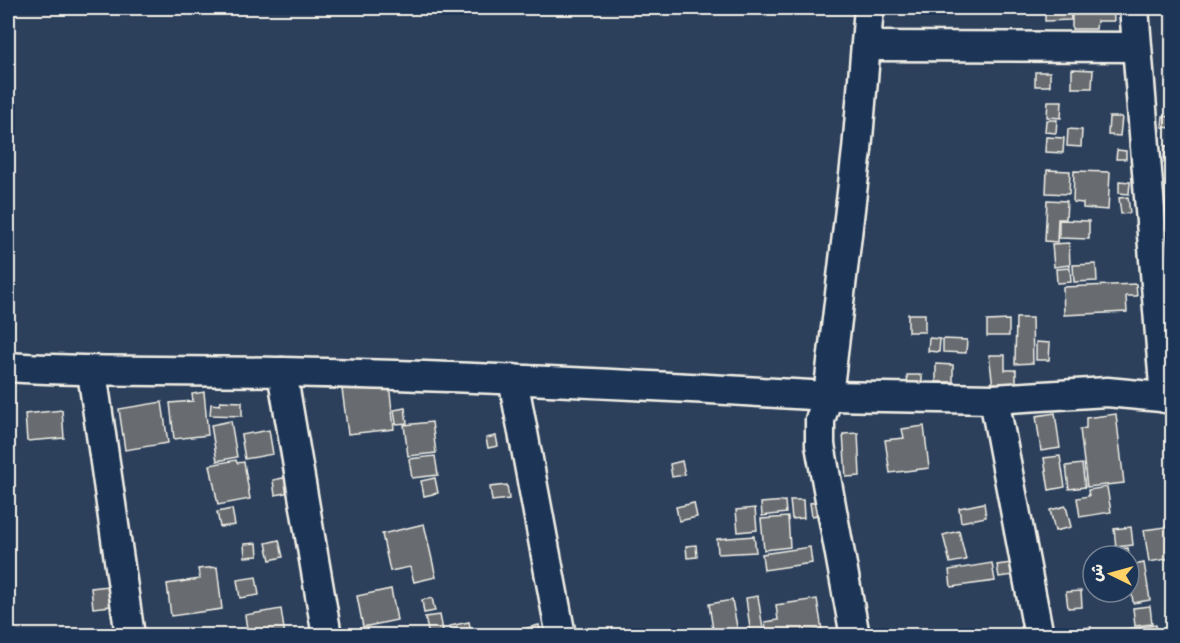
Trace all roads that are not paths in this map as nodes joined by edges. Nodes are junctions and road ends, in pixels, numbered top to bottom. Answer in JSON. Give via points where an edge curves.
{"nodes":[{"id":1,"x":869,"y":8,"type":"edge"},
{"id":2,"x":1134,"y":8,"type":"edge"},
{"id":3,"x":866,"y":46,"type":"junction"},
{"id":4,"x":1136,"y":47,"type":"junction"},
{"id":5,"x":8,"y":367,"type":"edge"},
{"id":6,"x":92,"y":372,"type":"junction"},
{"id":7,"x":282,"y":372,"type":"junction"},
{"id":8,"x":513,"y":379,"type":"junction"},
{"id":9,"x":828,"y":396,"type":"junction"},
{"id":10,"x":1169,"y":398,"type":"edge"},
{"id":11,"x":994,"y":399,"type":"junction"},
{"id":12,"x":130,"y":636,"type":"edge"},
{"id":13,"x":327,"y":636,"type":"edge"},
{"id":14,"x":561,"y":636,"type":"edge"},
{"id":15,"x":855,"y":636,"type":"edge"},
{"id":16,"x":1039,"y":636,"type":"edge"}],
"edges":[{"from":1,"to":3,"type":"street"},
{"from":2,"to":4,"type":"street"},
{"from":3,"to":4,"type":"street"},
{"from":3,"to":9,"type":"street"},
{"from":4,"to":10,"type":"street"},
{"from":5,"to":6,"type":"street"},
{"from":6,"to":7,"type":"street"},
{"from":6,"to":12,"type":"street"},
{"from":7,"to":8,"type":"street"},
{"from":7,"to":13,"type":"street"},
{"from":8,"to":9,"type":"street"},
{"from":8,"to":14,"type":"street"},
{"from":9,"to":11,"type":"street"},
{"from":9,"to":15,"type":"street","via":[[820,420],[820,445]]},
{"from":10,"to":11,"type":"street","via":[[1107,392]]},
{"from":11,"to":16,"type":"street"}]}
